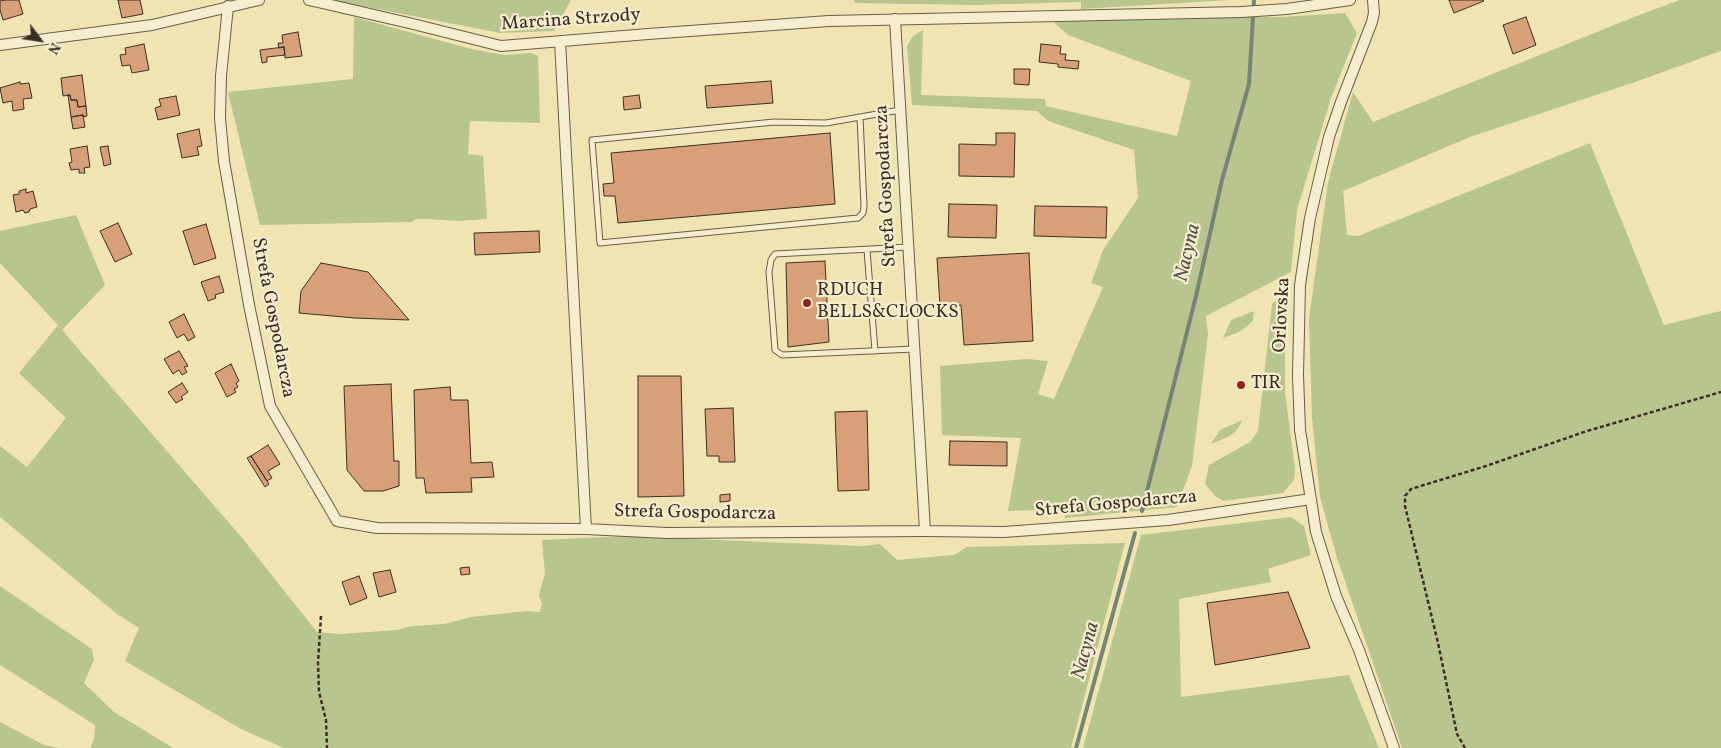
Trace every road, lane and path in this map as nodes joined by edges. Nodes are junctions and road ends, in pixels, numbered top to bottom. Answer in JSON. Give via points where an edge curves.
{"nodes":[{"id":1,"x":259,"y":0,"type":"edge"},
{"id":2,"x":309,"y":0,"type":"edge"},
{"id":3,"x":1350,"y":0,"type":"edge"},
{"id":4,"x":1374,"y":0,"type":"edge"},
{"id":5,"x":228,"y":6,"type":"junction"},
{"id":6,"x":895,"y":19,"type":"junction"},
{"id":7,"x":560,"y":41,"type":"junction"},
{"id":8,"x":0,"y":45,"type":"edge"},
{"id":9,"x":900,"y":110,"type":"junction"},
{"id":10,"x":860,"y":117,"type":"junction"},
{"id":11,"x":908,"y":247,"type":"junction"},
{"id":12,"x":866,"y":250,"type":"junction"},
{"id":13,"x":914,"y":349,"type":"junction"},
{"id":14,"x":875,"y":351,"type":"junction"},
{"id":15,"x":1721,"y":392,"type":"edge"},
{"id":16,"x":1311,"y":499,"type":"junction"},
{"id":17,"x":586,"y":529,"type":"junction"},
{"id":18,"x":924,"y":531,"type":"junction"},
{"id":19,"x":321,"y":616,"type":"dead end"},
{"id":20,"x":327,"y":748,"type":"edge"},
{"id":21,"x":1394,"y":748,"type":"edge"},
{"id":22,"x":1465,"y":748,"type":"edge"}],
"edges":[{"from":1,"to":5,"type":"street"},
{"from":2,"to":7,"type":"street","name":"Marcina Strzody","via":[[501,46]]},
{"from":3,"to":6,"type":"street","name":"Marcina Strzody","via":[[1241,12]]},
{"from":4,"to":16,"type":"street","name":"Orlovska","via":[[1372,22],[1329,137],[1300,285],[1300,430]]},
{"from":5,"to":8,"type":"street","via":[[152,24]]},
{"from":5,"to":17,"type":"street","name":"Strefa Gospodarcza","via":[[221,76],[224,161],[270,406],[337,521],[376,528]]},
{"from":6,"to":7,"type":"street","name":"Marcina Strzody"},
{"from":6,"to":9,"type":"street","name":"Strefa Gospodarcza"},
{"from":7,"to":17,"type":"street","name":"Strefa Gospodarcza"},
{"from":9,"to":10,"type":"lane"},
{"from":9,"to":11,"type":"street","name":"Strefa Gospodarcza"},
{"from":10,"to":10,"type":"lane","via":[[826,123],[774,122],[592,140],[600,243],[858,218],[864,206]]},
{"from":11,"to":12,"type":"lane"},
{"from":11,"to":13,"type":"street","name":"Strefa Gospodarcza"},
{"from":12,"to":14,"type":"lane"},
{"from":12,"to":14,"type":"lane","via":[[775,254],[769,272],[775,350],[782,355]]},
{"from":13,"to":14,"type":"lane"},
{"from":13,"to":18,"type":"street","name":"Strefa Gospodarcza"},
{"from":15,"to":22,"type":"path","via":[[1587,431],[1412,489],[1405,496],[1457,734]]},
{"from":16,"to":18,"type":"street","name":"Strefa Gospodarcza","via":[[1168,520],[1004,532]]},
{"from":16,"to":21,"type":"street","name":"Orlovska","via":[[1316,532],[1336,596]]},
{"from":17,"to":18,"type":"street","name":"Strefa Gospodarcza","via":[[667,533]]},
{"from":19,"to":20,"type":"path","via":[[319,692],[326,720]]}]}
